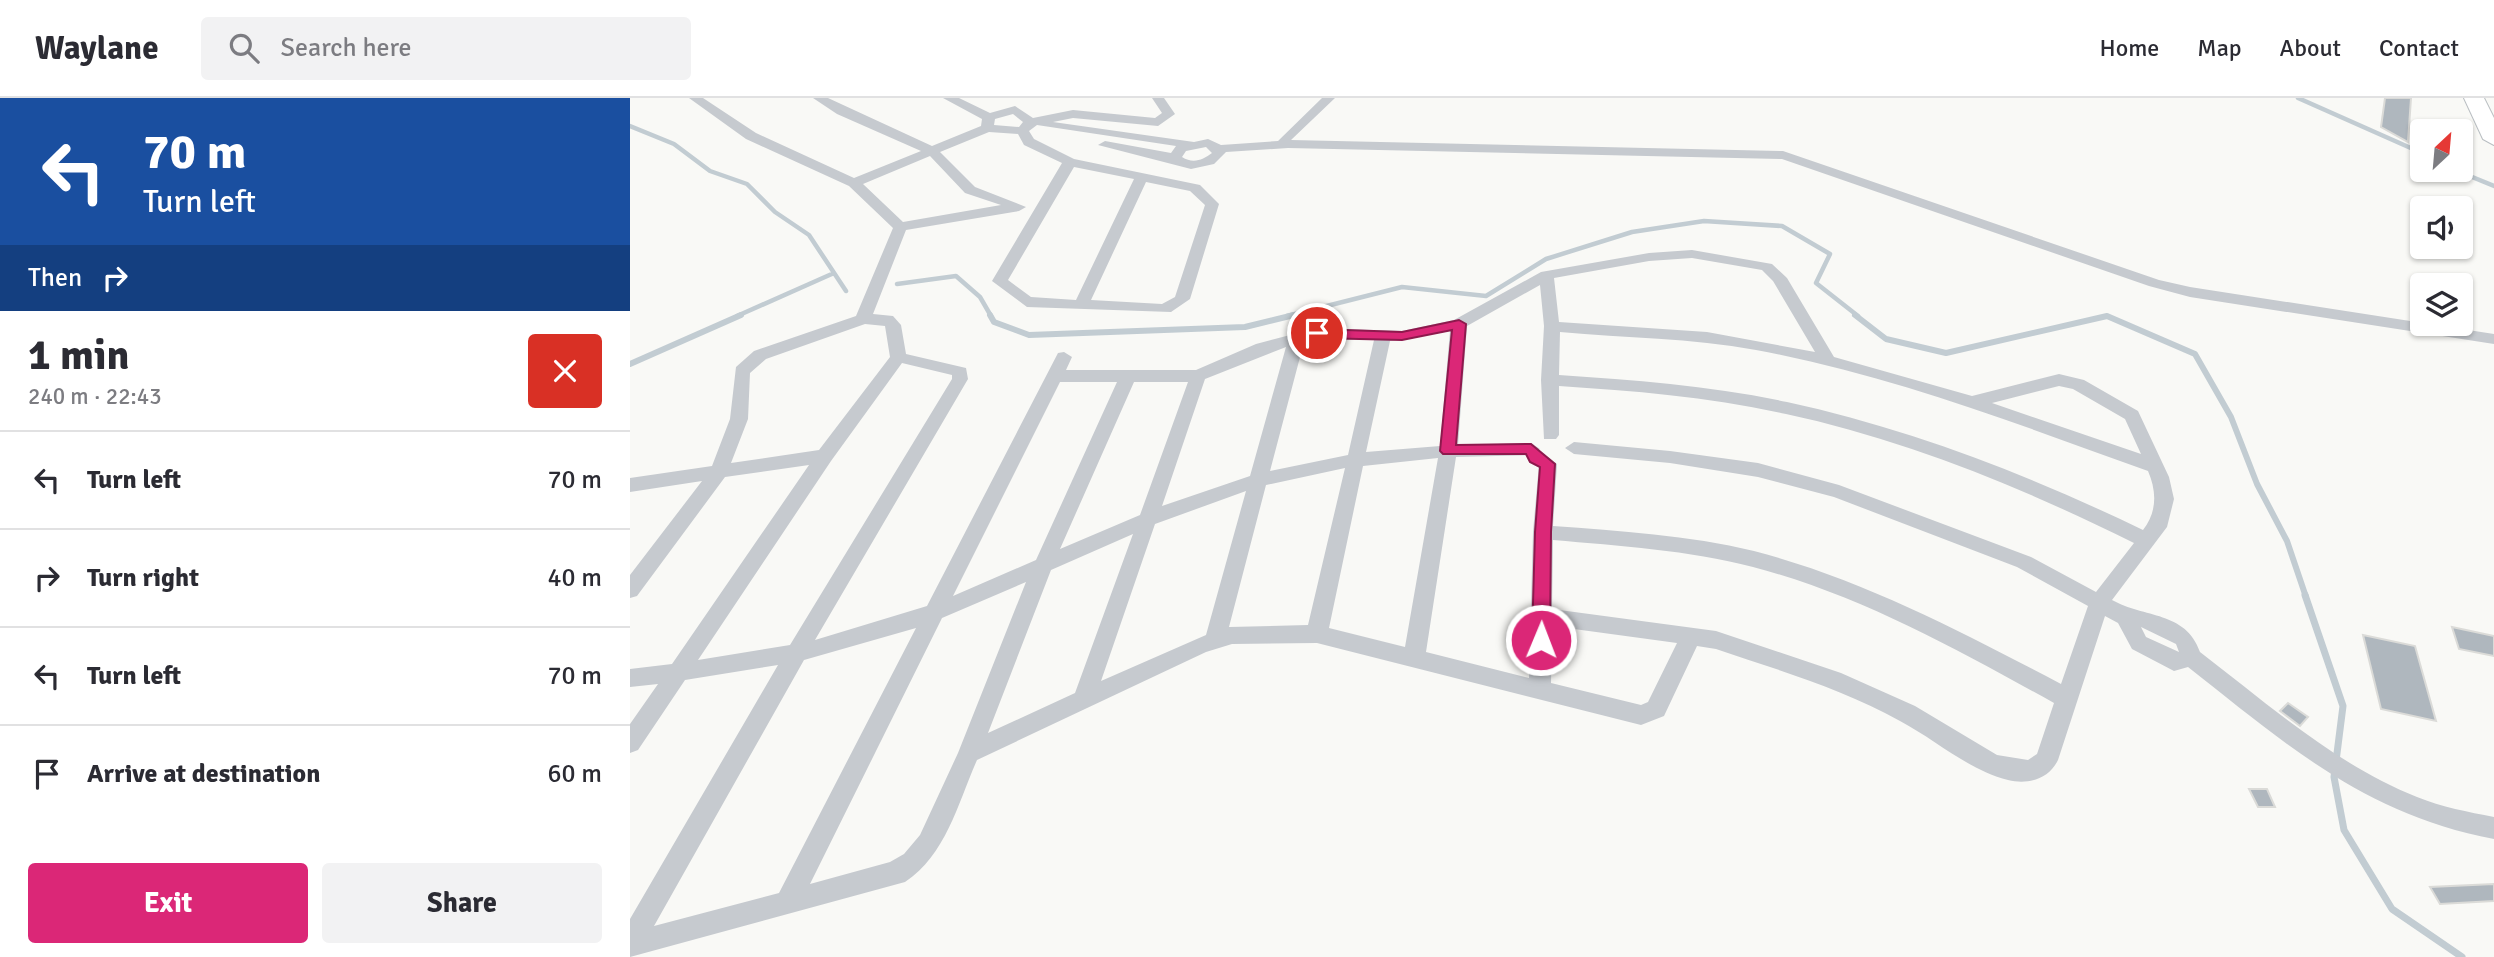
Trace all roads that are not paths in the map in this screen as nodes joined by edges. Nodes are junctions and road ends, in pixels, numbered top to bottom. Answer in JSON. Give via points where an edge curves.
{"nodes":[{"id":1,"x":695,"y":98,"type":"edge"},
{"id":2,"x":819,"y":98,"type":"edge"},
{"id":3,"x":949,"y":98,"type":"edge"},
{"id":4,"x":1023,"y":98,"type":"edge"},
{"id":5,"x":1158,"y":98,"type":"edge"},
{"id":6,"x":1329,"y":98,"type":"edge"},
{"id":7,"x":2474,"y":98,"type":"edge"},
{"id":8,"x":1015,"y":110,"type":"junction"},
{"id":9,"x":988,"y":122,"type":"junction"},
{"id":10,"x":1027,"y":127,"type":"junction"},
{"id":11,"x":1058,"y":128,"type":"junction"},
{"id":12,"x":2494,"y":139,"type":"edge"},
{"id":13,"x":1189,"y":144,"type":"junction"},
{"id":14,"x":1288,"y":144,"type":"junction"},
{"id":15,"x":1219,"y":149,"type":"junction"},
{"id":16,"x":932,"y":151,"type":"junction"},
{"id":17,"x":1175,"y":158,"type":"junction"},
{"id":18,"x":1070,"y":163,"type":"junction"},
{"id":19,"x":1142,"y":177,"type":"junction"},
{"id":20,"x":854,"y":183,"type":"junction"},
{"id":21,"x":1046,"y":203,"type":"junction"},
{"id":22,"x":1019,"y":207,"type":"junction"},
{"id":23,"x":900,"y":227,"type":"junction"},
{"id":24,"x":1546,"y":275,"type":"junction"},
{"id":25,"x":1082,"y":304,"type":"junction"},
{"id":26,"x":863,"y":320,"type":"junction"},
{"id":27,"x":1459,"y":324,"type":"junction"},
{"id":28,"x":1552,"y":326,"type":"junction"},
{"id":29,"x":1297,"y":337,"type":"junction"},
{"id":30,"x":1383,"y":337,"type":"junction"},
{"id":31,"x":2494,"y":339,"type":"edge"},
{"id":32,"x":898,"y":357,"type":"junction"},
{"id":33,"x":1828,"y":359,"type":"junction"},
{"id":34,"x":1128,"y":376,"type":"junction"},
{"id":35,"x":1198,"y":376,"type":"junction"},
{"id":36,"x":1549,"y":380,"type":"junction"},
{"id":37,"x":1975,"y":401,"type":"junction"},
{"id":38,"x":1550,"y":435,"type":"junction"},
{"id":39,"x":1574,"y":448,"type":"junction"},
{"id":40,"x":1531,"y":449,"type":"junction"},
{"id":41,"x":1448,"y":451,"type":"junction"},
{"id":42,"x":825,"y":456,"type":"junction"},
{"id":43,"x":1353,"y":461,"type":"junction"},
{"id":44,"x":1548,"y":464,"type":"junction"},
{"id":45,"x":2154,"y":466,"type":"junction"},
{"id":46,"x":719,"y":472,"type":"junction"},
{"id":47,"x":1259,"y":480,"type":"junction"},
{"id":48,"x":630,"y":485,"type":"edge"},
{"id":49,"x":1146,"y":519,"type":"junction"},
{"id":50,"x":1543,"y":532,"type":"junction"},
{"id":51,"x":2146,"y":540,"type":"junction"},
{"id":52,"x":1047,"y":563,"type":"junction"},
{"id":53,"x":630,"y":590,"type":"edge"},
{"id":54,"x":2099,"y":603,"type":"junction"},
{"id":55,"x":934,"y":613,"type":"junction"},
{"id":56,"x":1541,"y":616,"type":"junction"},
{"id":57,"x":1317,"y":634,"type":"junction"},
{"id":58,"x":1691,"y":637,"type":"junction"},
{"id":59,"x":1215,"y":640,"type":"junction"},
{"id":60,"x":797,"y":652,"type":"junction"},
{"id":61,"x":1414,"y":660,"type":"junction"},
{"id":62,"x":677,"y":673,"type":"junction"},
{"id":63,"x":630,"y":678,"type":"edge"},
{"id":64,"x":1540,"y":689,"type":"junction"},
{"id":65,"x":1085,"y":697,"type":"junction"},
{"id":66,"x":2067,"y":699,"type":"junction"},
{"id":67,"x":630,"y":743,"type":"edge"},
{"id":68,"x":969,"y":753,"type":"junction"},
{"id":69,"x":2494,"y":828,"type":"edge"},
{"id":70,"x":788,"y":901,"type":"junction"},
{"id":71,"x":630,"y":945,"type":"edge"}],
"edges":[{"from":1,"to":20,"type":"street","via":[[751,136]]},
{"from":2,"to":16,"type":"street"},
{"from":3,"to":9,"type":"street"},
{"from":4,"to":8,"type":"street"},
{"from":5,"to":10,"type":"street","via":[[1169,114],[1158,122],[1073,114]]},
{"from":6,"to":14,"type":"street","via":[[1284,140]]},
{"from":7,"to":12,"type":"main road"},
{"from":8,"to":9,"type":"street"},
{"from":8,"to":10,"type":"street"},
{"from":9,"to":10,"type":"street"},
{"from":9,"to":16,"type":"street"},
{"from":10,"to":11,"type":"street"},
{"from":10,"to":18,"type":"street","via":[[1029,142]]},
{"from":11,"to":13,"type":"street"},
{"from":11,"to":17,"type":"street","via":[[1100,144]]},
{"from":13,"to":15,"type":"street","via":[[1208,143]]},
{"from":13,"to":17,"type":"street"},
{"from":14,"to":15,"type":"street"},
{"from":14,"to":31,"type":"street","via":[[1783,155],[2154,283]]},
{"from":15,"to":17,"type":"street","via":[[1214,159],[1196,164]]},
{"from":16,"to":20,"type":"street"},
{"from":16,"to":22,"type":"street","via":[[970,190]]},
{"from":18,"to":19,"type":"street"},
{"from":18,"to":21,"type":"street"},
{"from":19,"to":25,"type":"street"},
{"from":19,"to":25,"type":"street","via":[[1195,188],[1212,204],[1182,299],[1166,309]]},
{"from":20,"to":23,"type":"street"},
{"from":21,"to":22,"type":"street"},
{"from":21,"to":25,"type":"street","via":[[1000,281],[1027,302]]},
{"from":22,"to":23,"type":"street"},
{"from":23,"to":26,"type":"street"},
{"from":24,"to":27,"type":"street"},
{"from":24,"to":28,"type":"street"},
{"from":24,"to":33,"type":"street","via":[[1692,254],[1767,267],[1779,278]]},
{"from":26,"to":32,"type":"street","via":[[887,318]]},
{"from":26,"to":46,"type":"street","via":[[760,355],[742,370],[739,419]]},
{"from":27,"to":30,"type":"street"},
{"from":27,"to":41,"type":"street"},
{"from":28,"to":33,"type":"street","via":[[1677,334]]},
{"from":28,"to":36,"type":"street"},
{"from":29,"to":30,"type":"street","via":[[1317,333]]},
{"from":29,"to":35,"type":"street"},
{"from":29,"to":47,"type":"street"},
{"from":30,"to":43,"type":"street"},
{"from":32,"to":42,"type":"street"},
{"from":32,"to":60,"type":"street","via":[[960,372],[960,379]]},
{"from":33,"to":37,"type":"street"},
{"from":34,"to":35,"type":"street"},
{"from":34,"to":52,"type":"street"},
{"from":34,"to":55,"type":"street","via":[[1060,367]]},
{"from":35,"to":49,"type":"street"},
{"from":36,"to":38,"type":"street"},
{"from":36,"to":51,"type":"street","via":[[1660,387],[1786,408],[1919,444],[2059,496]]},
{"from":37,"to":45,"type":"street"},
{"from":37,"to":45,"type":"street","via":[[2059,380],[2078,384],[2132,415]]},
{"from":38,"to":39,"type":"street","via":[[1563,436]]},
{"from":38,"to":40,"type":"street","via":[[1535,441]]},
{"from":39,"to":44,"type":"street","via":[[1567,460]]},
{"from":39,"to":54,"type":"street","via":[[1745,468],[1839,492],[2024,562]]},
{"from":40,"to":41,"type":"street"},
{"from":40,"to":44,"type":"street","via":[[1536,459]]},
{"from":41,"to":43,"type":"street","via":[[1391,453]]},
{"from":41,"to":61,"type":"street"},
{"from":42,"to":46,"type":"street"},
{"from":42,"to":62,"type":"street"},
{"from":43,"to":47,"type":"street"},
{"from":43,"to":57,"type":"street"},
{"from":44,"to":50,"type":"street"},
{"from":45,"to":51,"type":"street","via":[[2165,499],[2160,522]]},
{"from":46,"to":48,"type":"street"},
{"from":46,"to":53,"type":"street"},
{"from":47,"to":49,"type":"street"},
{"from":47,"to":59,"type":"street"},
{"from":49,"to":52,"type":"street"},
{"from":49,"to":65,"type":"street"},
{"from":50,"to":56,"type":"street"},
{"from":50,"to":66,"type":"street","via":[[1675,543],[1754,559],[1855,592],[1932,625]]},
{"from":51,"to":54,"type":"street"},
{"from":52,"to":55,"type":"street"},
{"from":52,"to":68,"type":"street"},
{"from":54,"to":66,"type":"street"},
{"from":54,"to":69,"type":"street","via":[[2125,617],[2139,643],[2174,662],[2191,657],[2304,743],[2386,796],[2433,815]]},
{"from":55,"to":60,"type":"street"},
{"from":55,"to":70,"type":"street"},
{"from":56,"to":58,"type":"street"},
{"from":56,"to":64,"type":"street"},
{"from":57,"to":59,"type":"street","via":[[1232,635]]},
{"from":57,"to":61,"type":"street"},
{"from":58,"to":64,"type":"street","via":[[1656,709],[1641,715]]},
{"from":58,"to":66,"type":"street","via":[[1716,640],[1833,680],[1907,713],[1990,763],[2010,769],[2032,771],[2046,760]]},
{"from":59,"to":65,"type":"street"},
{"from":60,"to":62,"type":"street"},
{"from":60,"to":71,"type":"street"},
{"from":61,"to":64,"type":"street"},
{"from":62,"to":63,"type":"street"},
{"from":62,"to":67,"type":"street"},
{"from":65,"to":68,"type":"street"},
{"from":68,"to":70,"type":"street","via":[[929,843],[912,862],[896,873]]},
{"from":70,"to":71,"type":"street"}]}
